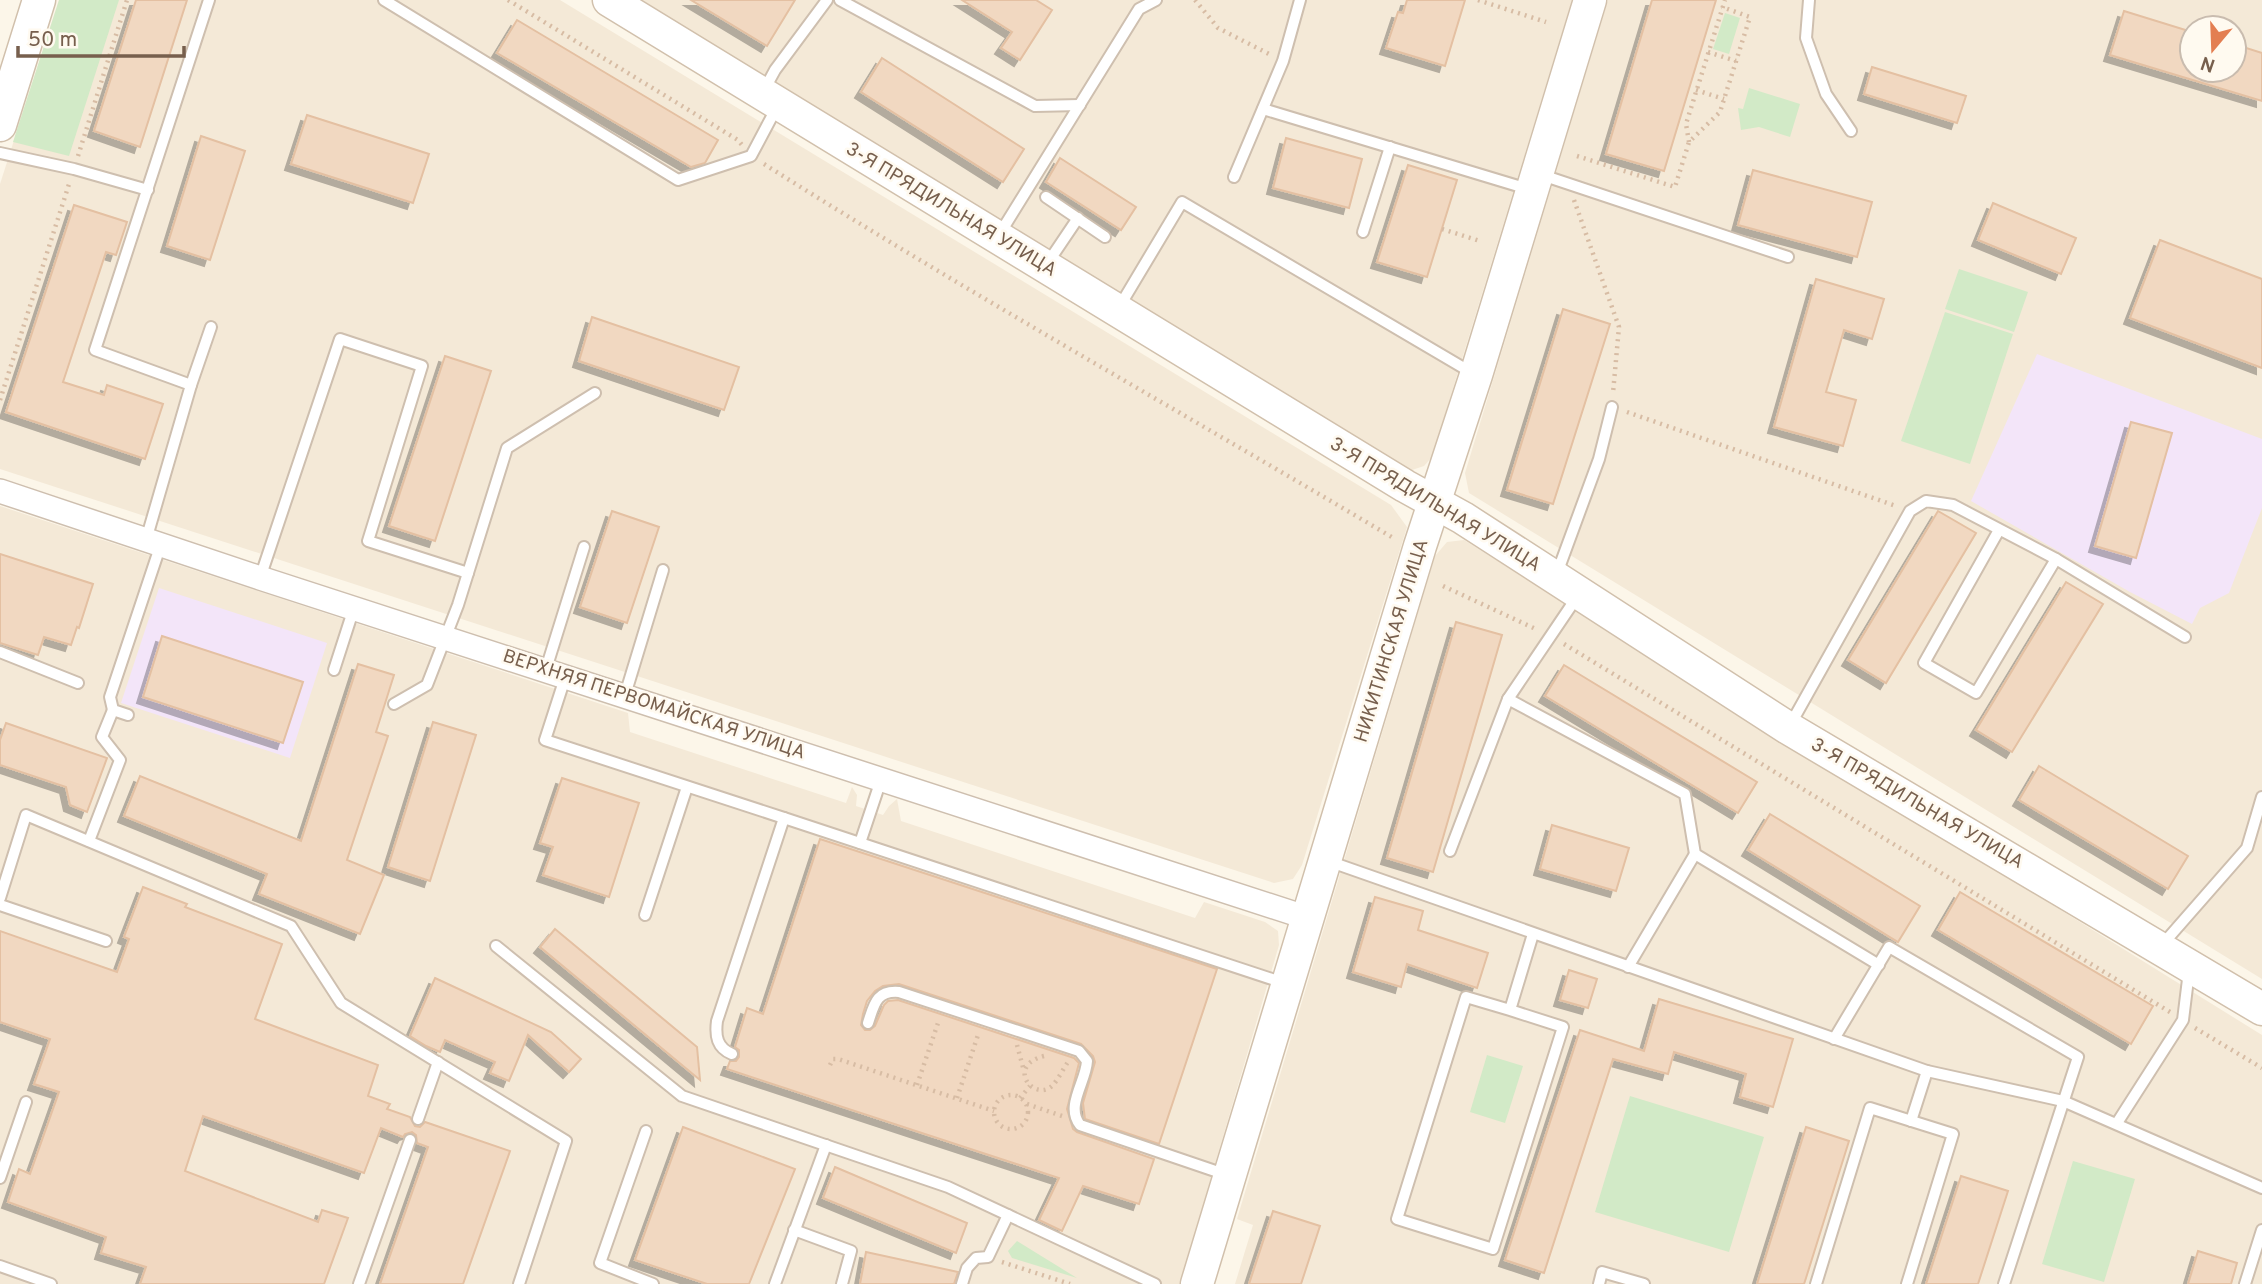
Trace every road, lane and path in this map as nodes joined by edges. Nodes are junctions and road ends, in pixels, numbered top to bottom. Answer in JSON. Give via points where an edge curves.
{"nodes":[{"id":1,"x":39,"y":0,"type":"edge"},
{"id":2,"x":127,"y":0,"type":"edge"},
{"id":3,"x":209,"y":0,"type":"edge"},
{"id":4,"x":384,"y":0,"type":"edge"},
{"id":5,"x":508,"y":0,"type":"edge"},
{"id":6,"x":609,"y":0,"type":"edge"},
{"id":7,"x":827,"y":0,"type":"edge"},
{"id":8,"x":840,"y":0,"type":"edge"},
{"id":9,"x":1156,"y":0,"type":"edge"},
{"id":10,"x":1195,"y":0,"type":"edge"},
{"id":11,"x":1300,"y":0,"type":"edge"},
{"id":12,"x":1478,"y":0,"type":"edge"},
{"id":13,"x":1590,"y":0,"type":"edge"},
{"id":14,"x":1725,"y":0,"type":"edge"},
{"id":15,"x":1809,"y":0,"type":"edge"},
{"id":16,"x":1722,"y":7,"type":"junction"},
{"id":17,"x":1546,"y":22,"type":"dead end"},
{"id":18,"x":1708,"y":52,"type":"junction"},
{"id":19,"x":1283,"y":61,"type":"junction"},
{"id":20,"x":1736,"y":61,"type":"junction"},
{"id":21,"x":1696,"y":90,"type":"junction"},
{"id":22,"x":770,"y":99,"type":"junction"},
{"id":23,"x":1724,"y":99,"type":"junction"},
{"id":24,"x":1080,"y":105,"type":"junction"},
{"id":25,"x":1263,"y":109,"type":"junction"},
{"id":26,"x":0,"y":124,"type":"edge"},
{"id":27,"x":1851,"y":131,"type":"dead end"},
{"id":28,"x":1689,"y":142,"type":"junction"},
{"id":29,"x":1390,"y":147,"type":"junction"},
{"id":30,"x":0,"y":153,"type":"edge"},
{"id":31,"x":751,"y":156,"type":"junction"},
{"id":32,"x":1577,"y":156,"type":"dead end"},
{"id":33,"x":74,"y":169,"type":"junction"},
{"id":34,"x":1234,"y":177,"type":"dead end"},
{"id":35,"x":1534,"y":182,"type":"junction"},
{"id":36,"x":1568,"y":184,"type":"junction"},
{"id":37,"x":148,"y":190,"type":"junction"},
{"id":38,"x":1046,"y":197,"type":"dead end"},
{"id":39,"x":1078,"y":218,"type":"junction"},
{"id":40,"x":1442,"y":229,"type":"dead end"},
{"id":41,"x":1363,"y":232,"type":"dead end"},
{"id":42,"x":998,"y":237,"type":"junction"},
{"id":43,"x":1105,"y":237,"type":"dead end"},
{"id":44,"x":1480,"y":241,"type":"dead end"},
{"id":45,"x":1788,"y":257,"type":"dead end"},
{"id":46,"x":1045,"y":267,"type":"junction"},
{"id":47,"x":1117,"y":310,"type":"junction"},
{"id":48,"x":211,"y":327,"type":"dead end"},
{"id":49,"x":1476,"y":375,"type":"junction"},
{"id":50,"x":191,"y":385,"type":"junction"},
{"id":51,"x":595,"y":393,"type":"dead end"},
{"id":52,"x":0,"y":400,"type":"edge"},
{"id":53,"x":1612,"y":407,"type":"junction"},
{"id":54,"x":0,"y":491,"type":"edge"},
{"id":55,"x":1434,"y":504,"type":"junction"},
{"id":56,"x":1910,"y":511,"type":"junction"},
{"id":57,"x":1999,"y":530,"type":"junction"},
{"id":58,"x":1395,"y":539,"type":"dead end"},
{"id":59,"x":153,"y":542,"type":"junction"},
{"id":60,"x":584,"y":548,"type":"dead end"},
{"id":61,"x":2056,"y":559,"type":"junction"},
{"id":62,"x":663,"y":569,"type":"dead end"},
{"id":63,"x":468,"y":573,"type":"junction"},
{"id":64,"x":260,"y":578,"type":"junction"},
{"id":65,"x":1443,"y":586,"type":"dead end"},
{"id":66,"x":1567,"y":586,"type":"junction"},
{"id":67,"x":354,"y":608,"type":"junction"},
{"id":68,"x":446,"y":637,"type":"junction"},
{"id":69,"x":1551,"y":637,"type":"junction"},
{"id":70,"x":2185,"y":637,"type":"dead end"},
{"id":71,"x":0,"y":652,"type":"edge"},
{"id":72,"x":334,"y":670,"type":"dead end"},
{"id":73,"x":556,"y":672,"type":"junction"},
{"id":74,"x":78,"y":683,"type":"dead end"},
{"id":75,"x":625,"y":695,"type":"junction"},
{"id":76,"x":1508,"y":699,"type":"junction"},
{"id":77,"x":394,"y":704,"type":"dead end"},
{"id":78,"x":113,"y":710,"type":"junction"},
{"id":79,"x":128,"y":715,"type":"dead end"},
{"id":80,"x":1788,"y":728,"type":"junction"},
{"id":81,"x":881,"y":780,"type":"junction"},
{"id":82,"x":687,"y":787,"type":"junction"},
{"id":83,"x":2262,"y":797,"type":"edge"},
{"id":84,"x":784,"y":818,"type":"junction"},
{"id":85,"x":89,"y":841,"type":"junction"},
{"id":86,"x":860,"y":843,"type":"junction"},
{"id":87,"x":1450,"y":851,"type":"dead end"},
{"id":88,"x":1695,"y":854,"type":"junction"},
{"id":89,"x":1326,"y":860,"type":"junction"},
{"id":90,"x":0,"y":898,"type":"edge"},
{"id":91,"x":0,"y":905,"type":"edge"},
{"id":92,"x":645,"y":915,"type":"dead end"},
{"id":93,"x":1308,"y":918,"type":"junction"},
{"id":94,"x":1533,"y":934,"type":"junction"},
{"id":95,"x":106,"y":942,"type":"dead end"},
{"id":96,"x":496,"y":946,"type":"dead end"},
{"id":97,"x":2160,"y":947,"type":"junction"},
{"id":98,"x":2190,"y":964,"type":"junction"},
{"id":99,"x":1879,"y":965,"type":"junction"},
{"id":100,"x":1628,"y":967,"type":"junction"},
{"id":101,"x":1288,"y":984,"type":"junction"},
{"id":102,"x":943,"y":1006,"type":"junction"},
{"id":103,"x":2262,"y":1009,"type":"edge"},
{"id":104,"x":1510,"y":1010,"type":"junction"},
{"id":105,"x":983,"y":1019,"type":"junction"},
{"id":106,"x":2183,"y":1020,"type":"junction"},
{"id":107,"x":868,"y":1023,"type":"dead end"},
{"id":108,"x":1834,"y":1039,"type":"junction"},
{"id":109,"x":1073,"y":1049,"type":"junction"},
{"id":110,"x":732,"y":1054,"type":"dead end"},
{"id":111,"x":438,"y":1062,"type":"junction"},
{"id":112,"x":830,"y":1065,"type":"dead end"},
{"id":113,"x":2262,"y":1068,"type":"edge"},
{"id":114,"x":1927,"y":1072,"type":"junction"},
{"id":115,"x":917,"y":1085,"type":"junction"},
{"id":116,"x":1030,"y":1086,"type":"junction"},
{"id":117,"x":957,"y":1098,"type":"junction"},
{"id":118,"x":1020,"y":1098,"type":"junction"},
{"id":119,"x":2063,"y":1101,"type":"junction"},
{"id":120,"x":26,"y":1102,"type":"dead end"},
{"id":121,"x":1026,"y":1104,"type":"junction"},
{"id":122,"x":994,"y":1111,"type":"junction"},
{"id":123,"x":418,"y":1119,"type":"dead end"},
{"id":124,"x":1077,"y":1121,"type":"junction"},
{"id":125,"x":1911,"y":1121,"type":"junction"},
{"id":126,"x":2116,"y":1124,"type":"junction"},
{"id":127,"x":646,"y":1131,"type":"dead end"},
{"id":128,"x":410,"y":1140,"type":"dead end"},
{"id":129,"x":826,"y":1145,"type":"junction"},
{"id":130,"x":1230,"y":1176,"type":"junction"},
{"id":131,"x":0,"y":1178,"type":"edge"},
{"id":132,"x":2262,"y":1188,"type":"edge"},
{"id":133,"x":1008,"y":1215,"type":"junction"},
{"id":134,"x":794,"y":1230,"type":"junction"},
{"id":135,"x":2262,"y":1230,"type":"edge"},
{"id":136,"x":988,"y":1257,"type":"junction"},
{"id":137,"x":0,"y":1266,"type":"edge"},
{"id":138,"x":51,"y":1284,"type":"edge"},
{"id":139,"x":359,"y":1284,"type":"edge"},
{"id":140,"x":519,"y":1284,"type":"edge"},
{"id":141,"x":653,"y":1284,"type":"edge"},
{"id":142,"x":775,"y":1284,"type":"edge"},
{"id":143,"x":842,"y":1284,"type":"edge"},
{"id":144,"x":962,"y":1284,"type":"edge"},
{"id":145,"x":1070,"y":1284,"type":"edge"},
{"id":146,"x":1155,"y":1284,"type":"edge"},
{"id":147,"x":1197,"y":1284,"type":"edge"},
{"id":148,"x":1599,"y":1284,"type":"edge"},
{"id":149,"x":1644,"y":1284,"type":"edge"},
{"id":150,"x":1816,"y":1284,"type":"edge"},
{"id":151,"x":1907,"y":1284,"type":"edge"},
{"id":152,"x":2004,"y":1284,"type":"edge"},
{"id":153,"x":2245,"y":1284,"type":"edge"}],
"edges":[{"from":1,"to":26,"type":"street"},
{"from":2,"to":33,"type":"path"},
{"from":3,"to":37,"type":"lane"},
{"from":4,"to":31,"type":"lane","via":[[678,180]]},
{"from":5,"to":31,"type":"path","via":[[738,140]]},
{"from":6,"to":22,"type":"street","name":"3-Я ПРЯДИЛЬНАЯ УЛИЦА"},
{"from":7,"to":22,"type":"lane","via":[[775,71]]},
{"from":8,"to":24,"type":"lane","via":[[1035,106]]},
{"from":9,"to":24,"type":"lane","via":[[1139,9]]},
{"from":10,"to":19,"type":"path","via":[[1218,28]]},
{"from":11,"to":19,"type":"lane"},
{"from":12,"to":17,"type":"path"},
{"from":13,"to":35,"type":"street","name":"НИКИТИНСКАЯ УЛИЦА"},
{"from":14,"to":16,"type":"path"},
{"from":15,"to":27,"type":"lane","via":[[1806,38],[1826,94]]},
{"from":16,"to":18,"type":"path"},
{"from":16,"to":20,"type":"path","via":[[1750,17]]},
{"from":18,"to":20,"type":"path"},
{"from":18,"to":21,"type":"path"},
{"from":19,"to":25,"type":"lane"},
{"from":20,"to":23,"type":"path"},
{"from":21,"to":23,"type":"path"},
{"from":21,"to":28,"type":"path","via":[[1686,124]]},
{"from":22,"to":31,"type":"lane"},
{"from":22,"to":42,"type":"street","name":"3-Я ПРЯДИЛЬНАЯ УЛИЦА"},
{"from":23,"to":28,"type":"path","via":[[1720,112]]},
{"from":24,"to":42,"type":"lane"},
{"from":25,"to":29,"type":"lane"},
{"from":25,"to":34,"type":"lane"},
{"from":28,"to":32,"type":"path","via":[[1675,187]]},
{"from":29,"to":35,"type":"lane"},
{"from":29,"to":41,"type":"lane"},
{"from":30,"to":33,"type":"lane"},
{"from":31,"to":58,"type":"path","via":[[902,251]]},
{"from":33,"to":37,"type":"lane"},
{"from":33,"to":52,"type":"path"},
{"from":35,"to":36,"type":"lane"},
{"from":35,"to":49,"type":"street","name":"НИКИТИНСКАЯ УЛИЦА"},
{"from":36,"to":45,"type":"lane"},
{"from":36,"to":53,"type":"path","via":[[1619,327]]},
{"from":37,"to":50,"type":"lane","via":[[95,350]]},
{"from":38,"to":39,"type":"lane"},
{"from":39,"to":43,"type":"lane"},
{"from":39,"to":46,"type":"lane"},
{"from":40,"to":44,"type":"path"},
{"from":42,"to":46,"type":"street","name":"3-Я ПРЯДИЛЬНАЯ УЛИЦА"},
{"from":46,"to":47,"type":"street","name":"3-Я ПРЯДИЛЬНАЯ УЛИЦА"},
{"from":47,"to":49,"type":"lane","via":[[1182,202]]},
{"from":47,"to":55,"type":"street","name":"3-Я ПРЯДИЛЬНАЯ УЛИЦА"},
{"from":48,"to":50,"type":"lane"},
{"from":49,"to":55,"type":"street","name":"НИКИТИНСКАЯ УЛИЦА"},
{"from":50,"to":59,"type":"lane"},
{"from":51,"to":63,"type":"lane","via":[[507,449]]},
{"from":53,"to":56,"type":"path"},
{"from":53,"to":66,"type":"lane","via":[[1567,550]]},
{"from":54,"to":59,"type":"street","name":"ВЕРХНЯЯ ПЕРВОМАЙСКАЯ УЛИЦА"},
{"from":55,"to":66,"type":"street","name":"3-Я ПРЯДИЛЬНАЯ УЛИЦА"},
{"from":55,"to":89,"type":"street","name":"НИКИТИНСКАЯ УЛИЦА"},
{"from":56,"to":57,"type":"lane","via":[[1926,501],[1953,505]]},
{"from":56,"to":80,"type":"lane"},
{"from":57,"to":61,"type":"lane"},
{"from":57,"to":61,"type":"lane","via":[[1924,663],[1976,693]]},
{"from":59,"to":64,"type":"street","name":"ВЕРХНЯЯ ПЕРВОМАЙСКАЯ УЛИЦА"},
{"from":59,"to":78,"type":"lane","via":[[110,697]]},
{"from":60,"to":73,"type":"lane"},
{"from":61,"to":70,"type":"lane"},
{"from":62,"to":75,"type":"lane"},
{"from":63,"to":64,"type":"lane","via":[[368,541],[422,366],[340,339]]},
{"from":63,"to":68,"type":"lane"},
{"from":64,"to":67,"type":"street","name":"ВЕРХНЯЯ ПЕРВОМАЙСКАЯ УЛИЦА"},
{"from":65,"to":69,"type":"path"},
{"from":66,"to":69,"type":"lane"},
{"from":66,"to":80,"type":"street","name":"3-Я ПРЯДИЛЬНАЯ УЛИЦА"},
{"from":67,"to":68,"type":"street","name":"ВЕРХНЯЯ ПЕРВОМАЙСКАЯ УЛИЦА"},
{"from":67,"to":72,"type":"lane"},
{"from":68,"to":73,"type":"street","name":"ВЕРХНЯЯ ПЕРВОМАЙСКАЯ УЛИЦА"},
{"from":68,"to":77,"type":"lane","via":[[427,685]]},
{"from":69,"to":76,"type":"lane"},
{"from":69,"to":106,"type":"path"},
{"from":71,"to":74,"type":"lane"},
{"from":73,"to":75,"type":"street","name":"ВЕРХНЯЯ ПЕРВОМАЙСКАЯ УЛИЦА"},
{"from":73,"to":82,"type":"lane","via":[[545,740]]},
{"from":75,"to":81,"type":"street","name":"ВЕРХНЯЯ ПЕРВОМАЙСКАЯ УЛИЦА"},
{"from":76,"to":87,"type":"lane"},
{"from":76,"to":88,"type":"lane","via":[[1685,794]]},
{"from":78,"to":79,"type":"lane"},
{"from":78,"to":85,"type":"lane","via":[[102,737],[120,761]]},
{"from":80,"to":97,"type":"street","name":"3-Я ПРЯДИЛЬНАЯ УЛИЦА"},
{"from":81,"to":86,"type":"lane"},
{"from":81,"to":93,"type":"street","name":"ВЕРХНЯЯ ПЕРВОМАЙСКАЯ УЛИЦА"},
{"from":82,"to":84,"type":"lane"},
{"from":82,"to":92,"type":"lane"},
{"from":83,"to":97,"type":"lane","via":[[2247,848]]},
{"from":84,"to":86,"type":"lane"},
{"from":84,"to":110,"type":"lane","via":[[718,1021],[720,1046]]},
{"from":85,"to":90,"type":"lane","via":[[26,815]]},
{"from":85,"to":111,"type":"lane","via":[[291,926],[341,1003]]},
{"from":86,"to":101,"type":"lane"},
{"from":88,"to":99,"type":"lane"},
{"from":88,"to":100,"type":"lane"},
{"from":89,"to":93,"type":"street","name":"НИКИТИНСКАЯ УЛИЦА"},
{"from":89,"to":94,"type":"lane"},
{"from":91,"to":95,"type":"lane"},
{"from":93,"to":101,"type":"street","name":"НИКИТИНСКАЯ УЛИЦА"},
{"from":94,"to":100,"type":"lane"},
{"from":94,"to":104,"type":"lane"},
{"from":96,"to":129,"type":"lane","via":[[682,1096]]},
{"from":97,"to":98,"type":"street","name":"3-Я ПРЯДИЛЬНАЯ УЛИЦА"},
{"from":98,"to":103,"type":"street","name":"3-Я ПРЯДИЛЬНАЯ УЛИЦА"},
{"from":98,"to":106,"type":"lane"},
{"from":99,"to":108,"type":"lane"},
{"from":99,"to":119,"type":"lane","via":[[1889,947],[2078,1057]]},
{"from":100,"to":108,"type":"lane"},
{"from":101,"to":130,"type":"street","name":"НИКИТИНСКАЯ УЛИЦА"},
{"from":102,"to":105,"type":"lane"},
{"from":102,"to":107,"type":"lane","via":[[891,991],[876,998]]},
{"from":102,"to":115,"type":"path"},
{"from":104,"to":104,"type":"lane","via":[[1563,1027],[1493,1249],[1397,1219],[1466,997]]},
{"from":105,"to":109,"type":"lane"},
{"from":105,"to":117,"type":"path"},
{"from":106,"to":113,"type":"path"},
{"from":106,"to":126,"type":"lane"},
{"from":108,"to":114,"type":"lane"},
{"from":109,"to":116,"type":"path","via":[[1052,1086],[1045,1090]]},
{"from":109,"to":116,"type":"path","via":[[1027,1064],[1025,1080]]},
{"from":109,"to":124,"type":"lane","via":[[1087,1061],[1075,1102]]},
{"from":111,"to":123,"type":"lane"},
{"from":111,"to":140,"type":"lane","via":[[566,1141]]},
{"from":112,"to":115,"type":"path","via":[[838,1059]]},
{"from":114,"to":119,"type":"lane"},
{"from":114,"to":125,"type":"lane"},
{"from":115,"to":117,"type":"path"},
{"from":116,"to":118,"type":"path"},
{"from":117,"to":122,"type":"path"},
{"from":118,"to":121,"type":"path"},
{"from":118,"to":122,"type":"path","via":[[1007,1096]]},
{"from":119,"to":126,"type":"lane"},
{"from":119,"to":152,"type":"lane"},
{"from":120,"to":131,"type":"lane"},
{"from":121,"to":122,"type":"path","via":[[1027,1119],[1014,1128],[1000,1125]]},
{"from":121,"to":124,"type":"path"},
{"from":124,"to":130,"type":"lane","via":[[1090,1130]]},
{"from":125,"to":150,"type":"lane","via":[[1870,1108]]},
{"from":125,"to":151,"type":"lane","via":[[1953,1134]]},
{"from":126,"to":132,"type":"lane"},
{"from":127,"to":141,"type":"lane","via":[[600,1263]]},
{"from":128,"to":139,"type":"lane"},
{"from":129,"to":133,"type":"lane","via":[[948,1187]]},
{"from":129,"to":134,"type":"lane"},
{"from":130,"to":147,"type":"street","name":"НИКИТИНСКАЯ УЛИЦА"},
{"from":133,"to":136,"type":"lane"},
{"from":133,"to":146,"type":"lane"},
{"from":134,"to":142,"type":"lane"},
{"from":134,"to":143,"type":"lane","via":[[851,1251]]},
{"from":135,"to":153,"type":"lane"},
{"from":136,"to":144,"type":"lane","via":[[976,1258]]},
{"from":136,"to":145,"type":"path"},
{"from":137,"to":138,"type":"lane"},
{"from":148,"to":149,"type":"lane","via":[[1602,1272]]}]}
